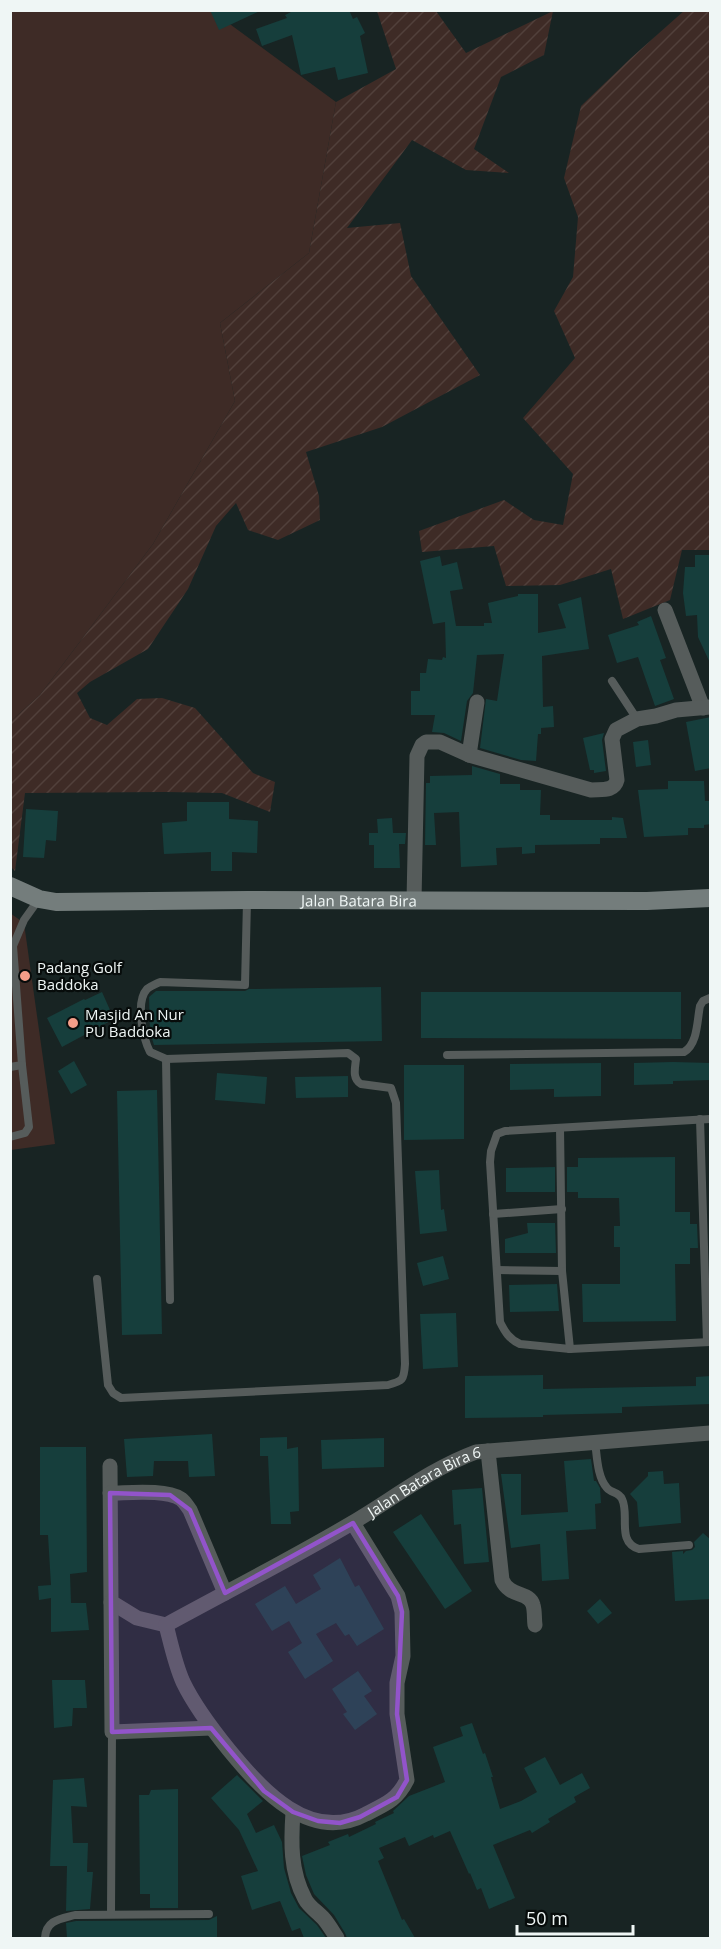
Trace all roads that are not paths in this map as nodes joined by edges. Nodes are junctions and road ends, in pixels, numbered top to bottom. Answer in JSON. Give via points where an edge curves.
{"nodes":[{"id":1,"x":665,"y":610,"type":"dead end"},
{"id":2,"x":612,"y":681,"type":"dead end"},
{"id":3,"x":477,"y":702,"type":"dead end"},
{"id":4,"x":707,"y":708,"type":"edge"},
{"id":5,"x":638,"y":719,"type":"junction"},
{"id":6,"x":469,"y":755,"type":"junction"},
{"id":7,"x":10,"y":886,"type":"edge"},
{"id":8,"x":711,"y":898,"type":"edge"},
{"id":9,"x":39,"y":899,"type":"junction"},
{"id":10,"x":247,"y":900,"type":"junction"},
{"id":11,"x":414,"y":901,"type":"junction"},
{"id":12,"x":711,"y":998,"type":"edge"},
{"id":13,"x":447,"y":1055,"type":"dead end"},
{"id":14,"x":166,"y":1059,"type":"junction"},
{"id":15,"x":22,"y":1065,"type":"junction"},
{"id":16,"x":10,"y":1067,"type":"edge"},
{"id":17,"x":700,"y":1119,"type":"junction"},
{"id":18,"x":711,"y":1119,"type":"edge"},
{"id":19,"x":560,"y":1128,"type":"junction"},
{"id":20,"x":10,"y":1137,"type":"edge"},
{"id":21,"x":562,"y":1209,"type":"junction"},
{"id":22,"x":494,"y":1214,"type":"junction"},
{"id":23,"x":497,"y":1270,"type":"junction"},
{"id":24,"x":562,"y":1271,"type":"junction"},
{"id":25,"x":97,"y":1279,"type":"dead end"},
{"id":26,"x":170,"y":1300,"type":"dead end"},
{"id":27,"x":709,"y":1342,"type":"edge"},
{"id":28,"x":570,"y":1348,"type":"junction"},
{"id":29,"x":711,"y":1433,"type":"edge"},
{"id":30,"x":595,"y":1442,"type":"junction"},
{"id":31,"x":488,"y":1451,"type":"junction"},
{"id":32,"x":110,"y":1466,"type":"dead end"},
{"id":33,"x":110,"y":1493,"type":"junction"},
{"id":34,"x":353,"y":1523,"type":"junction"},
{"id":35,"x":689,"y":1545,"type":"dead end"},
{"id":36,"x":225,"y":1593,"type":"junction"},
{"id":37,"x":111,"y":1602,"type":"junction"},
{"id":38,"x":166,"y":1625,"type":"junction"},
{"id":39,"x":535,"y":1625,"type":"dead end"},
{"id":40,"x":211,"y":1728,"type":"junction"},
{"id":41,"x":112,"y":1732,"type":"junction"},
{"id":42,"x":294,"y":1812,"type":"junction"},
{"id":43,"x":111,"y":1914,"type":"junction"},
{"id":44,"x":209,"y":1914,"type":"dead end"},
{"id":45,"x":45,"y":1938,"type":"edge"},
{"id":46,"x":337,"y":1938,"type":"edge"}],
"edges":[{"from":1,"to":4,"type":"street"},
{"from":2,"to":5,"type":"lane"},
{"from":3,"to":6,"type":"street"},
{"from":4,"to":5,"type":"street"},
{"from":5,"to":6,"type":"street","via":[[619,727],[614,734],[616,780],[612,788],[591,790]]},
{"from":6,"to":11,"type":"street","via":[[430,741],[419,750]]},
{"from":7,"to":9,"type":"street","name":"Jalan Batara Bira"},
{"from":8,"to":11,"type":"street","name":"Jalan Batara Bira"},
{"from":9,"to":10,"type":"street","name":"Jalan Batara Bira"},
{"from":9,"to":15,"type":"lane","via":[[24,920],[14,946]]},
{"from":10,"to":11,"type":"street","name":"Jalan Batara Bira"},
{"from":10,"to":14,"type":"lane","via":[[245,985],[160,982],[143,996],[141,1014],[147,1046],[150,1052]]},
{"from":12,"to":13,"type":"lane","via":[[700,1006],[693,1041],[684,1052]]},
{"from":14,"to":25,"type":"lane","via":[[348,1053],[356,1059],[357,1082],[391,1088],[396,1103],[404,1376],[400,1382],[388,1385],[121,1398],[108,1384]]},
{"from":14,"to":26,"type":"lane"},
{"from":15,"to":16,"type":"lane"},
{"from":15,"to":20,"type":"lane","via":[[29,1127],[25,1133]]},
{"from":17,"to":18,"type":"lane"},
{"from":17,"to":19,"type":"lane"},
{"from":17,"to":27,"type":"lane"},
{"from":19,"to":21,"type":"lane"},
{"from":19,"to":22,"type":"lane","via":[[497,1134],[490,1162]]},
{"from":21,"to":22,"type":"lane"},
{"from":21,"to":24,"type":"lane"},
{"from":22,"to":23,"type":"lane"},
{"from":23,"to":24,"type":"lane"},
{"from":23,"to":28,"type":"lane","via":[[500,1322],[508,1337],[520,1344]]},
{"from":24,"to":28,"type":"lane"},
{"from":27,"to":28,"type":"lane"},
{"from":29,"to":30,"type":"street","name":"Jalan Batara Bira 6"},
{"from":30,"to":31,"type":"street","name":"Jalan Batara Bira 6"},
{"from":30,"to":35,"type":"lane","via":[[606,1487],[622,1499],[632,1547]]},
{"from":31,"to":34,"type":"street","name":"Jalan Batara Bira 6","via":[[476,1452],[435,1471]]},
{"from":31,"to":39,"type":"street","via":[[502,1580],[509,1591],[531,1600]]},
{"from":32,"to":33,"type":"street"},
{"from":33,"to":36,"type":"street","via":[[162,1494],[184,1501]]},
{"from":33,"to":37,"type":"street"},
{"from":34,"to":36,"type":"street","name":"Jalan Batara Bira 6"},
{"from":34,"to":42,"type":"street","via":[[398,1596],[402,1612],[403,1656],[397,1683],[397,1714],[407,1780],[397,1797],[340,1823],[318,1821]]},
{"from":36,"to":38,"type":"street","name":"Jalan Batara Bira 6"},
{"from":37,"to":38,"type":"street","via":[[137,1618]]},
{"from":37,"to":41,"type":"street"},
{"from":38,"to":40,"type":"street","via":[[183,1680]]},
{"from":40,"to":41,"type":"street"},
{"from":40,"to":42,"type":"street","via":[[264,1791]]},
{"from":41,"to":43,"type":"lane"},
{"from":42,"to":46,"type":"street","via":[[291,1858],[300,1885],[305,1899]]},
{"from":43,"to":44,"type":"lane"},
{"from":43,"to":45,"type":"lane","via":[[54,1920]]}]}
